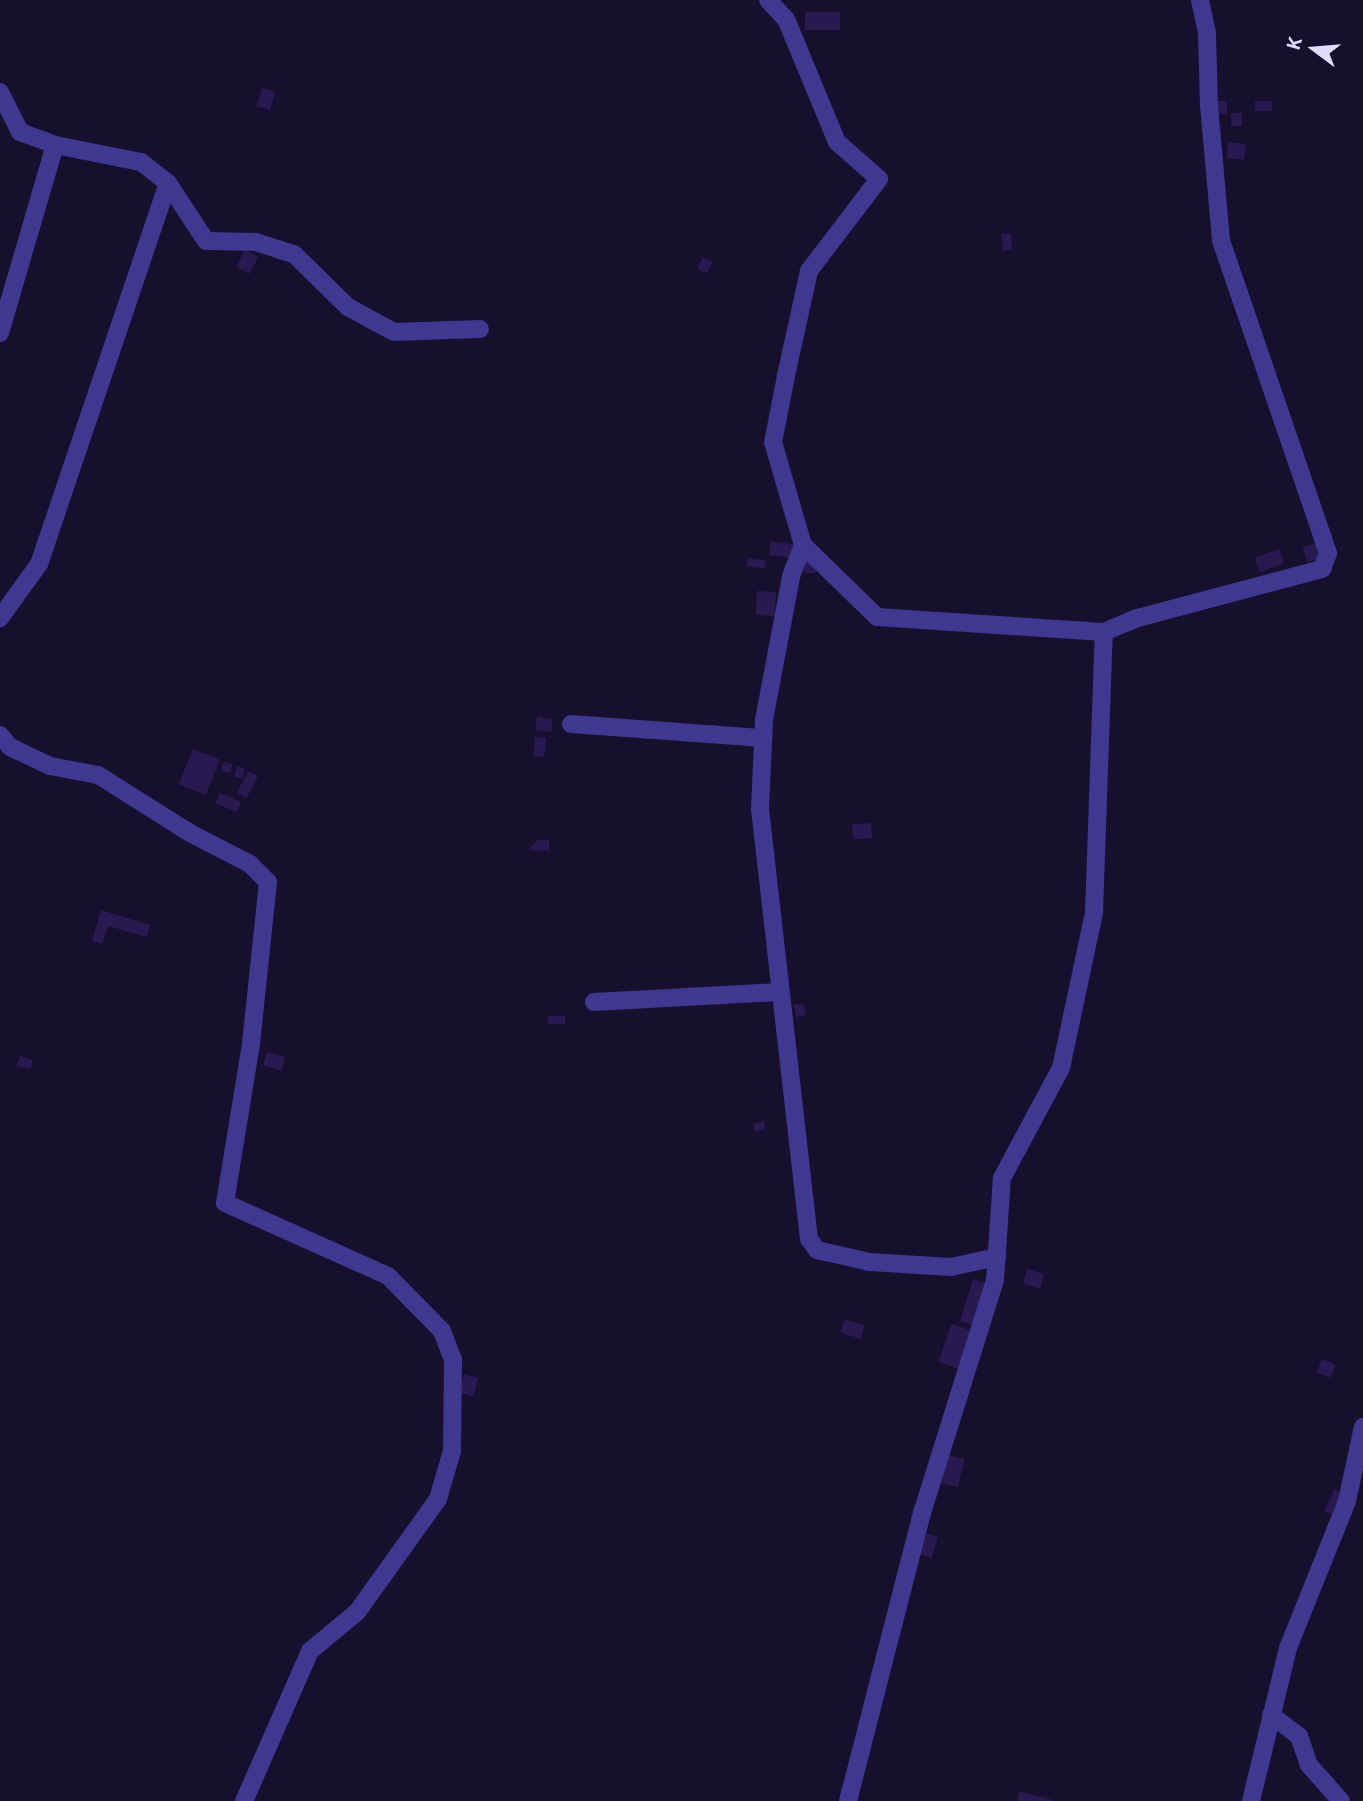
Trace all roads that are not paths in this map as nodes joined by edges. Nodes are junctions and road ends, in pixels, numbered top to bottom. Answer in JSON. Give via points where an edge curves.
{"nodes":[{"id":1,"x":768,"y":0,"type":"edge"},
{"id":2,"x":1200,"y":0,"type":"edge"},
{"id":3,"x":0,"y":92,"type":"edge"},
{"id":4,"x":55,"y":145,"type":"junction"},
{"id":5,"x":168,"y":183,"type":"junction"},
{"id":6,"x":480,"y":329,"type":"dead end"},
{"id":7,"x":0,"y":333,"type":"edge"},
{"id":8,"x":803,"y":545,"type":"junction"},
{"id":9,"x":0,"y":618,"type":"edge"},
{"id":10,"x":1104,"y":632,"type":"junction"},
{"id":11,"x":570,"y":724,"type":"dead end"},
{"id":12,"x":0,"y":736,"type":"edge"},
{"id":13,"x":763,"y":738,"type":"junction"},
{"id":14,"x":779,"y":992,"type":"junction"},
{"id":15,"x":594,"y":1002,"type":"dead end"},
{"id":16,"x":997,"y":1257,"type":"junction"},
{"id":17,"x":1363,"y":1427,"type":"edge"},
{"id":18,"x":1271,"y":1715,"type":"junction"},
{"id":19,"x":244,"y":1801,"type":"edge"},
{"id":20,"x":848,"y":1801,"type":"edge"},
{"id":21,"x":1251,"y":1801,"type":"edge"},
{"id":22,"x":1340,"y":1801,"type":"edge"}],
"edges":[{"from":1,"to":8,"type":"street","via":[[786,19],[837,142],[880,178],[809,271],[786,376],[773,442]]},
{"from":2,"to":10,"type":"street","via":[[1208,33],[1209,106],[1221,240],[1284,413],[1328,553],[1322,569],[1134,619]]},
{"from":3,"to":4,"type":"street","via":[[20,132]]},
{"from":4,"to":5,"type":"street","via":[[141,162]]},
{"from":4,"to":7,"type":"street"},
{"from":5,"to":6,"type":"street","via":[[206,241],[256,242],[294,254],[348,307],[394,332]]},
{"from":5,"to":9,"type":"street","via":[[39,564]]},
{"from":8,"to":10,"type":"street","via":[[877,617]]},
{"from":8,"to":13,"type":"street","via":[[791,577]]},
{"from":10,"to":16,"type":"street","via":[[1094,913],[1061,1068],[1002,1178]]},
{"from":11,"to":13,"type":"street"},
{"from":12,"to":19,"type":"street","via":[[10,747],[50,766],[98,775],[190,833],[250,864],[268,882],[251,1044],[225,1203],[388,1276],[442,1331],[453,1360],[452,1451],[438,1499],[357,1612],[310,1651]]},
{"from":13,"to":14,"type":"street","via":[[760,809]]},
{"from":14,"to":15,"type":"street"},
{"from":14,"to":16,"type":"street","via":[[809,1239],[817,1250],[870,1262],[951,1267]]},
{"from":16,"to":20,"type":"street","via":[[995,1280],[922,1513]]},
{"from":17,"to":18,"type":"street","via":[[1347,1502],[1287,1648]]},
{"from":18,"to":21,"type":"street"},
{"from":18,"to":22,"type":"street","via":[[1299,1736],[1310,1765]]}]}
